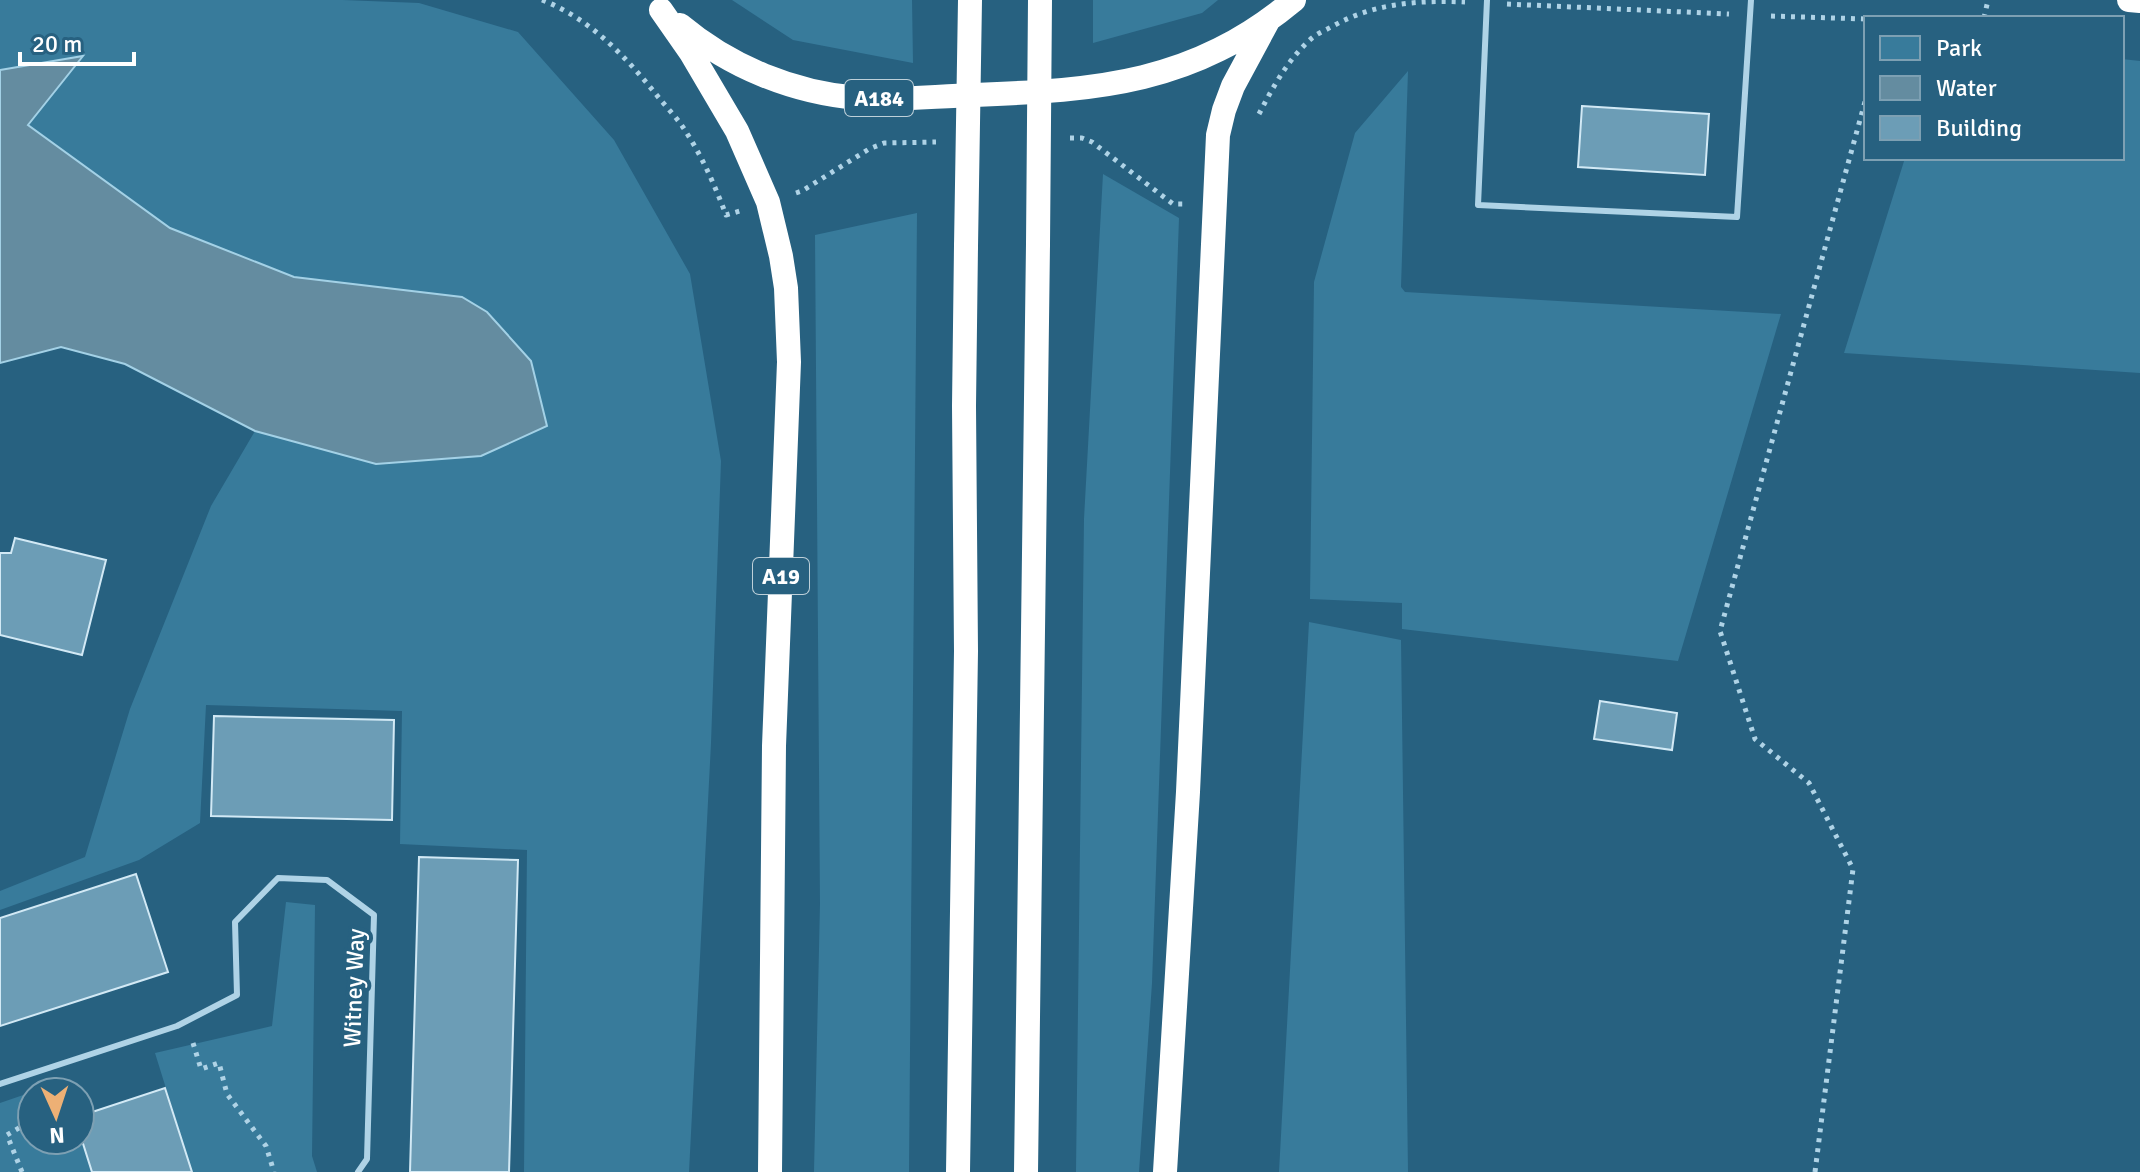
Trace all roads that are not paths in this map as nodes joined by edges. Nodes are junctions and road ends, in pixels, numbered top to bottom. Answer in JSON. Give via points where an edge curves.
{"nodes":[{"id":1,"x":970,"y":0,"type":"edge"},
{"id":2,"x":1040,"y":0,"type":"edge"},
{"id":3,"x":1294,"y":0,"type":"edge"},
{"id":4,"x":1487,"y":0,"type":"edge"},
{"id":5,"x":1751,"y":0,"type":"edge"},
{"id":6,"x":2129,"y":0,"type":"edge"},
{"id":7,"x":2140,"y":1,"type":"edge"},
{"id":8,"x":656,"y":5,"type":"edge"},
{"id":9,"x":1268,"y":21,"type":"junction"},
{"id":10,"x":0,"y":1084,"type":"edge"},
{"id":11,"x":358,"y":1172,"type":"edge"},
{"id":12,"x":770,"y":1172,"type":"edge"},
{"id":13,"x":958,"y":1172,"type":"edge"},
{"id":14,"x":1026,"y":1172,"type":"edge"},
{"id":15,"x":1165,"y":1172,"type":"edge"}],
"edges":[{"from":1,"to":13,"type":"highway","bridge":true},
{"from":2,"to":14,"type":"highway","bridge":true},
{"from":3,"to":9,"type":"highway","number":"A184"},
{"from":4,"to":5,"type":"lane","via":[[1478,205],[1737,217]]},
{"from":6,"to":7,"type":"highway"},
{"from":8,"to":9,"type":"highway","number":"A184","via":[[712,49],[774,80],[873,98],[1119,83],[1205,57]]},
{"from":8,"to":12,"type":"highway","number":"A19","via":[[737,131],[768,202],[786,288],[789,362],[774,746]]},
{"from":9,"to":15,"type":"highway","via":[[1233,86],[1218,135]]},
{"from":10,"to":11,"type":"lane","name":"Witney Way","via":[[177,1026],[237,995],[235,922],[278,878],[327,880],[374,915],[367,1159]]}]}
